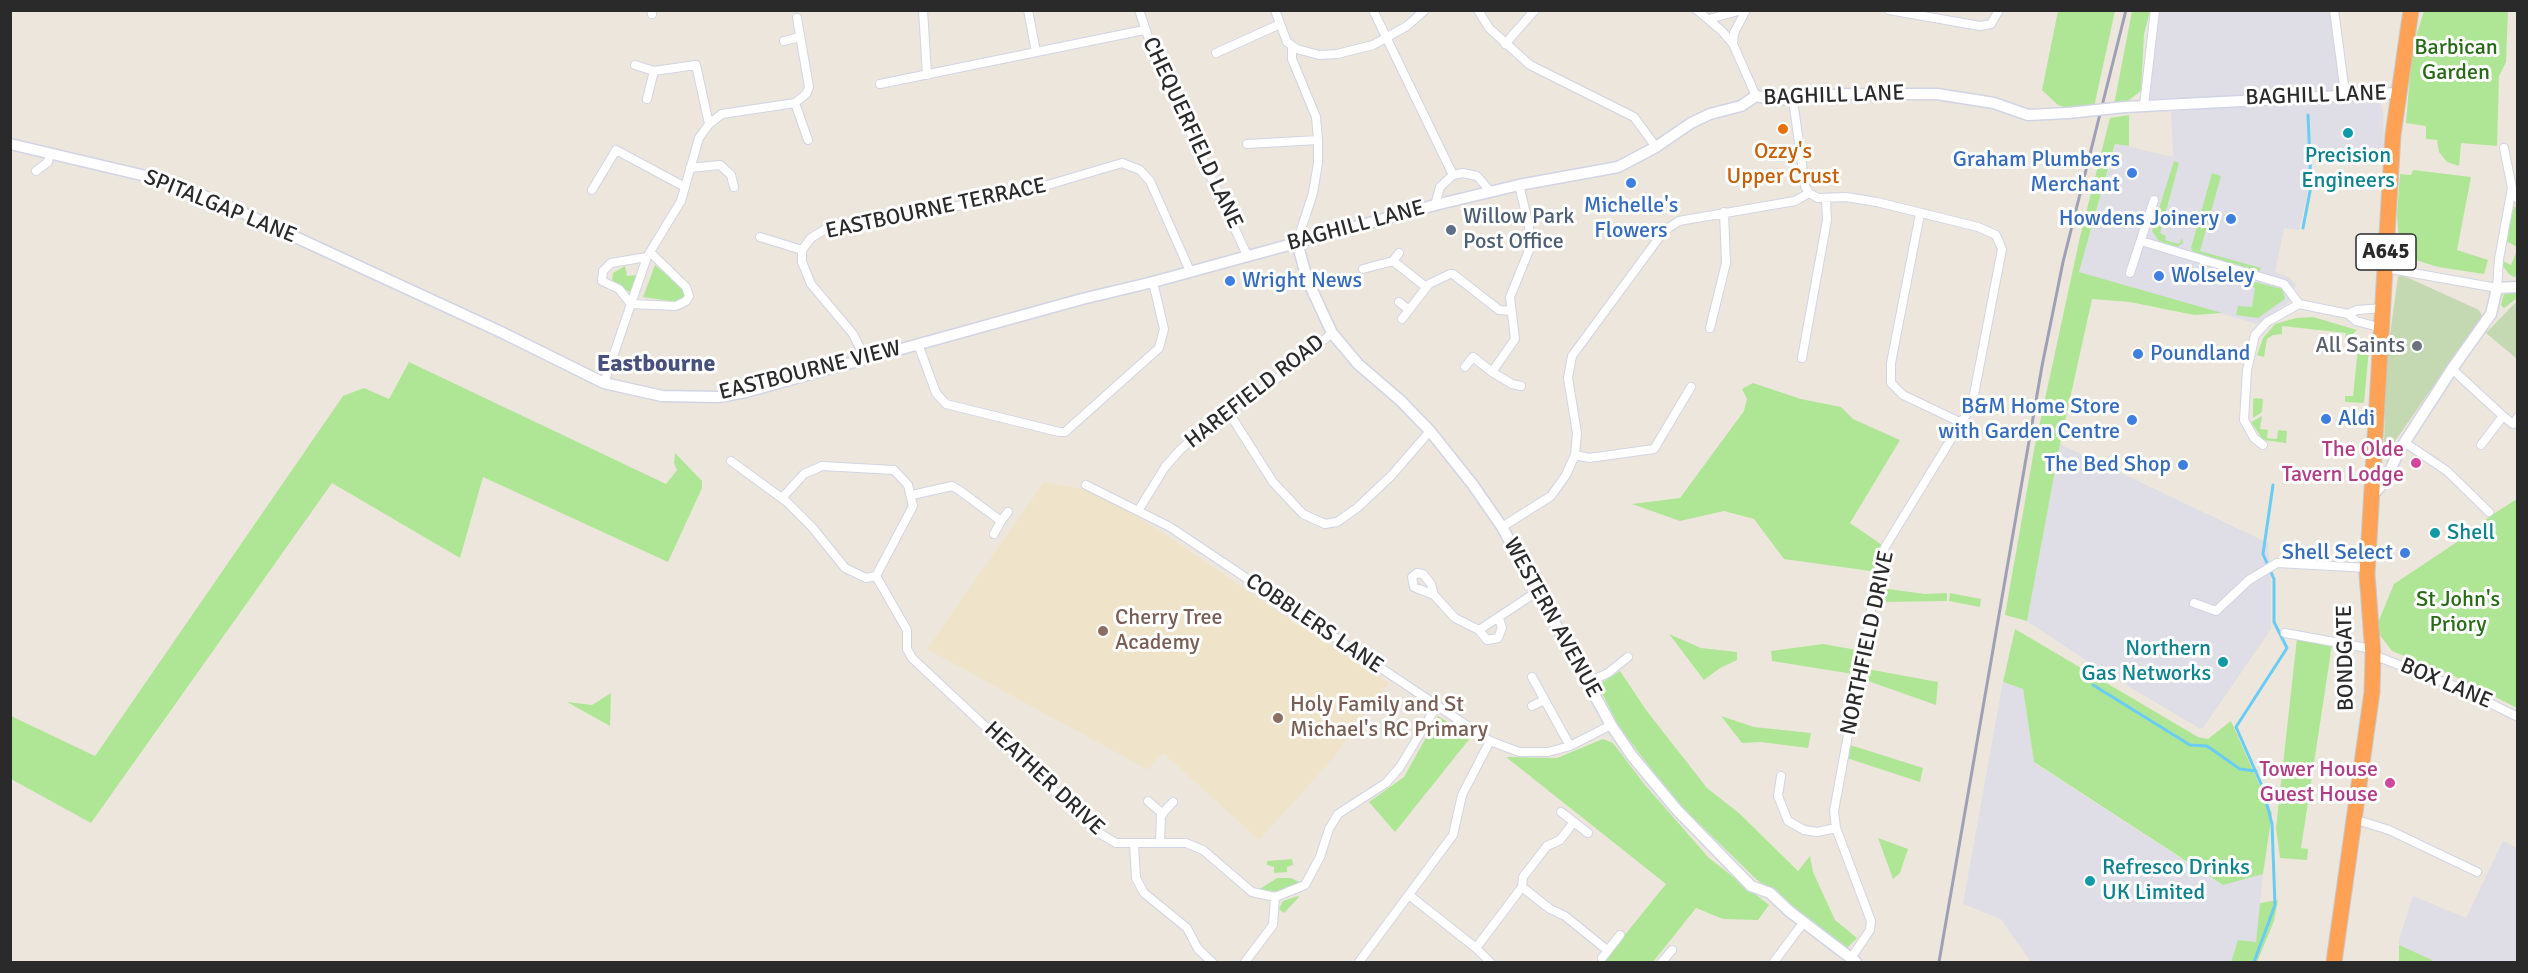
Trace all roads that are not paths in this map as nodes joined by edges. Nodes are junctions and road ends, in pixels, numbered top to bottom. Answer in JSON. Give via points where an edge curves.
{"nodes":[{"id":1,"x":923,"y":10,"type":"edge"},
{"id":2,"x":1028,"y":10,"type":"edge"},
{"id":3,"x":1139,"y":10,"type":"edge"},
{"id":4,"x":1275,"y":10,"type":"edge"},
{"id":5,"x":1373,"y":10,"type":"edge"},
{"id":6,"x":1425,"y":10,"type":"edge"},
{"id":7,"x":1478,"y":10,"type":"edge"},
{"id":8,"x":1535,"y":10,"type":"edge"},
{"id":9,"x":1744,"y":10,"type":"edge"},
{"id":10,"x":1999,"y":10,"type":"edge"},
{"id":11,"x":2155,"y":10,"type":"edge"},
{"id":12,"x":2334,"y":10,"type":"edge"},
{"id":13,"x":2411,"y":10,"type":"edge"},
{"id":14,"x":1698,"y":11,"type":"edge"},
{"id":15,"x":1894,"y":11,"type":"edge"},
{"id":16,"x":797,"y":18,"type":"dead end"},
{"id":17,"x":1709,"y":19,"type":"junction"},
{"id":18,"x":1278,"y":25,"type":"junction"},
{"id":19,"x":1144,"y":30,"type":"junction"},
{"id":20,"x":800,"y":37,"type":"junction"},
{"id":21,"x":1386,"y":39,"type":"junction"},
{"id":22,"x":784,"y":41,"type":"dead end"},
{"id":23,"x":1505,"y":44,"type":"junction"},
{"id":24,"x":1733,"y":45,"type":"junction"},
{"id":25,"x":1292,"y":46,"type":"junction"},
{"id":26,"x":1036,"y":52,"type":"junction"},
{"id":27,"x":1216,"y":53,"type":"dead end"},
{"id":28,"x":635,"y":65,"type":"dead end"},
{"id":29,"x":654,"y":71,"type":"junction"},
{"id":30,"x":927,"y":75,"type":"junction"},
{"id":31,"x":880,"y":84,"type":"dead end"},
{"id":32,"x":2345,"y":93,"type":"junction"},
{"id":33,"x":2398,"y":93,"type":"junction"},
{"id":34,"x":1756,"y":96,"type":"junction"},
{"id":35,"x":647,"y":99,"type":"dead end"},
{"id":36,"x":1793,"y":100,"type":"junction"},
{"id":37,"x":795,"y":103,"type":"junction"},
{"id":38,"x":2144,"y":105,"type":"junction"},
{"id":39,"x":709,"y":124,"type":"junction"},
{"id":40,"x":808,"y":140,"type":"dead end"},
{"id":41,"x":1318,"y":140,"type":"junction"},
{"id":42,"x":10,"y":144,"type":"edge"},
{"id":43,"x":1247,"y":144,"type":"dead end"},
{"id":44,"x":1656,"y":147,"type":"junction"},
{"id":45,"x":2504,"y":148,"type":"dead end"},
{"id":46,"x":50,"y":153,"type":"junction"},
{"id":47,"x":690,"y":168,"type":"junction"},
{"id":48,"x":36,"y":171,"type":"dead end"},
{"id":49,"x":1454,"y":175,"type":"junction"},
{"id":50,"x":735,"y":180,"type":"dead end"},
{"id":51,"x":1519,"y":185,"type":"junction"},
{"id":52,"x":685,"y":187,"type":"junction"},
{"id":53,"x":2512,"y":188,"type":"junction"},
{"id":54,"x":592,"y":190,"type":"dead end"},
{"id":55,"x":1490,"y":191,"type":"junction"},
{"id":56,"x":1809,"y":193,"type":"junction"},
{"id":57,"x":1826,"y":198,"type":"junction"},
{"id":58,"x":2517,"y":199,"type":"edge"},
{"id":59,"x":2154,"y":200,"type":"dead end"},
{"id":60,"x":1435,"y":205,"type":"junction"},
{"id":61,"x":1724,"y":212,"type":"junction"},
{"id":62,"x":1920,"y":214,"type":"junction"},
{"id":63,"x":760,"y":237,"type":"dead end"},
{"id":64,"x":2141,"y":241,"type":"junction"},
{"id":65,"x":1297,"y":242,"type":"junction"},
{"id":66,"x":802,"y":250,"type":"junction"},
{"id":67,"x":1399,"y":253,"type":"dead end"},
{"id":68,"x":649,"y":255,"type":"junction"},
{"id":69,"x":1247,"y":255,"type":"junction"},
{"id":70,"x":342,"y":260,"type":"joint"},
{"id":71,"x":1393,"y":261,"type":"junction"},
{"id":72,"x":2385,"y":268,"type":"junction"},
{"id":73,"x":1363,"y":269,"type":"dead end"},
{"id":74,"x":1190,"y":271,"type":"junction"},
{"id":75,"x":2130,"y":273,"type":"dead end"},
{"id":76,"x":1153,"y":282,"type":"junction"},
{"id":77,"x":1426,"y":287,"type":"junction"},
{"id":78,"x":2517,"y":287,"type":"edge"},
{"id":79,"x":2497,"y":288,"type":"junction"},
{"id":80,"x":1399,"y":302,"type":"dead end"},
{"id":81,"x":631,"y":304,"type":"junction"},
{"id":82,"x":2299,"y":304,"type":"junction"},
{"id":83,"x":2383,"y":309,"type":"junction"},
{"id":84,"x":1409,"y":310,"type":"junction"},
{"id":85,"x":1511,"y":311,"type":"junction"},
{"id":86,"x":2348,"y":314,"type":"junction"},
{"id":87,"x":1402,"y":319,"type":"dead end"},
{"id":88,"x":1710,"y":328,"type":"dead end"},
{"id":89,"x":2382,"y":328,"type":"junction"},
{"id":90,"x":1332,"y":333,"type":"junction"},
{"id":91,"x":918,"y":344,"type":"junction"},
{"id":92,"x":865,"y":358,"type":"junction"},
{"id":93,"x":1802,"y":358,"type":"dead end"},
{"id":94,"x":1465,"y":368,"type":"dead end"},
{"id":95,"x":2452,"y":369,"type":"junction"},
{"id":96,"x":1492,"y":372,"type":"junction"},
{"id":97,"x":604,"y":382,"type":"junction"},
{"id":98,"x":1521,"y":386,"type":"dead end"},
{"id":99,"x":1691,"y":387,"type":"dead end"},
{"id":100,"x":1229,"y":413,"type":"junction"},
{"id":101,"x":2503,"y":416,"type":"junction"},
{"id":102,"x":2517,"y":417,"type":"edge"},
{"id":103,"x":1962,"y":423,"type":"junction"},
{"id":104,"x":1430,"y":431,"type":"junction"},
{"id":105,"x":2263,"y":445,"type":"dead end"},
{"id":106,"x":2481,"y":445,"type":"dead end"},
{"id":107,"x":2402,"y":447,"type":"junction"},
{"id":108,"x":1575,"y":454,"type":"junction"},
{"id":109,"x":2375,"y":458,"type":"junction"},
{"id":110,"x":731,"y":462,"type":"dead end"},
{"id":111,"x":1086,"y":485,"type":"dead end"},
{"id":112,"x":912,"y":495,"type":"junction"},
{"id":113,"x":2372,"y":496,"type":"junction"},
{"id":114,"x":782,"y":498,"type":"junction"},
{"id":115,"x":1138,"y":511,"type":"junction"},
{"id":116,"x":1008,"y":512,"type":"dead end"},
{"id":117,"x":2489,"y":512,"type":"dead end"},
{"id":118,"x":1001,"y":521,"type":"junction"},
{"id":119,"x":1502,"y":527,"type":"junction"},
{"id":120,"x":994,"y":534,"type":"dead end"},
{"id":121,"x":2368,"y":568,"type":"junction"},
{"id":122,"x":876,"y":576,"type":"junction"},
{"id":123,"x":1538,"y":591,"type":"junction"},
{"id":124,"x":1434,"y":595,"type":"dead end"},
{"id":125,"x":2194,"y":603,"type":"dead end"},
{"id":126,"x":1499,"y":618,"type":"junction"},
{"id":127,"x":1479,"y":630,"type":"junction"},
{"id":128,"x":2285,"y":633,"type":"dead end"},
{"id":129,"x":2372,"y":652,"type":"junction"},
{"id":130,"x":1628,"y":657,"type":"dead end"},
{"id":131,"x":1532,"y":677,"type":"dead end"},
{"id":132,"x":1587,"y":683,"type":"junction"},
{"id":133,"x":1544,"y":700,"type":"junction"},
{"id":134,"x":1532,"y":706,"type":"dead end"},
{"id":135,"x":1436,"y":707,"type":"junction"},
{"id":136,"x":2517,"y":717,"type":"edge"},
{"id":137,"x":1611,"y":725,"type":"junction"},
{"id":138,"x":1490,"y":741,"type":"junction"},
{"id":139,"x":1570,"y":746,"type":"junction"},
{"id":140,"x":1781,"y":776,"type":"dead end"},
{"id":141,"x":1148,"y":801,"type":"dead end"},
{"id":142,"x":1173,"y":802,"type":"dead end"},
{"id":143,"x":1562,"y":812,"type":"dead end"},
{"id":144,"x":1163,"y":813,"type":"junction"},
{"id":145,"x":2354,"y":819,"type":"junction"},
{"id":146,"x":1574,"y":822,"type":"junction"},
{"id":147,"x":1836,"y":828,"type":"junction"},
{"id":148,"x":1588,"y":833,"type":"dead end"},
{"id":149,"x":1160,"y":843,"type":"junction"},
{"id":150,"x":1134,"y":844,"type":"junction"},
{"id":151,"x":2477,"y":872,"type":"dead end"},
{"id":152,"x":1522,"y":887,"type":"junction"},
{"id":153,"x":1409,"y":895,"type":"junction"},
{"id":154,"x":1275,"y":897,"type":"junction"},
{"id":155,"x":1803,"y":923,"type":"junction"},
{"id":156,"x":1620,"y":935,"type":"dead end"},
{"id":157,"x":1476,"y":948,"type":"junction"},
{"id":158,"x":1607,"y":950,"type":"junction"},
{"id":159,"x":1672,"y":950,"type":"dead end"},
{"id":160,"x":1602,"y":958,"type":"dead end"},
{"id":161,"x":1854,"y":960,"type":"edge"},
{"id":162,"x":1212,"y":963,"type":"edge"},
{"id":163,"x":1245,"y":963,"type":"edge"},
{"id":164,"x":1359,"y":963,"type":"edge"},
{"id":165,"x":1490,"y":963,"type":"edge"},
{"id":166,"x":1662,"y":963,"type":"edge"},
{"id":167,"x":1774,"y":963,"type":"edge"},
{"id":168,"x":2334,"y":963,"type":"edge"}],
"edges":[{"from":1,"to":30,"type":"street"},
{"from":2,"to":26,"type":"street"},
{"from":3,"to":19,"type":"street","name":"CHEQUERFIELD LANE"},
{"from":4,"to":18,"type":"street"},
{"from":5,"to":21,"type":"street"},
{"from":6,"to":21,"type":"street"},
{"from":7,"to":23,"type":"street"},
{"from":8,"to":23,"type":"street"},
{"from":9,"to":17,"type":"street"},
{"from":9,"to":24,"type":"street"},
{"from":10,"to":15,"type":"street","via":[[1991,24],[1980,26]]},
{"from":11,"to":38,"type":"street"},
{"from":12,"to":32,"type":"street"},
{"from":13,"to":33,"type":"highway","number":"A645"},
{"from":14,"to":17,"type":"street"},
{"from":16,"to":20,"type":"street"},
{"from":17,"to":24,"type":"street"},
{"from":18,"to":25,"type":"street"},
{"from":18,"to":27,"type":"street"},
{"from":19,"to":26,"type":"street"},
{"from":19,"to":69,"type":"street","name":"CHEQUERFIELD LANE"},
{"from":20,"to":22,"type":"street"},
{"from":20,"to":37,"type":"street","via":[[809,87],[803,100]]},
{"from":21,"to":25,"type":"street","via":[[1337,54],[1305,53]]},
{"from":21,"to":49,"type":"street"},
{"from":23,"to":44,"type":"street","via":[[1530,65],[1634,117]]},
{"from":24,"to":34,"type":"street"},
{"from":25,"to":41,"type":"street","via":[[1291,55],[1312,106]]},
{"from":26,"to":30,"type":"street"},
{"from":28,"to":29,"type":"street"},
{"from":29,"to":35,"type":"street"},
{"from":29,"to":39,"type":"street","via":[[696,65]]},
{"from":30,"to":31,"type":"street"},
{"from":32,"to":33,"type":"street","name":"BAGHILL LANE"},
{"from":32,"to":38,"type":"street","name":"BAGHILL LANE"},
{"from":33,"to":72,"type":"highway","number":"A645"},
{"from":34,"to":36,"type":"street","name":"BAGHILL LANE"},
{"from":34,"to":44,"type":"street","name":"BAGHILL LANE","via":[[1742,106],[1691,123]]},
{"from":36,"to":38,"type":"street","name":"BAGHILL LANE","bridge":true,"via":[[1844,94],[1937,94],[1994,103],[2028,115]]},
{"from":36,"to":56,"type":"street"},
{"from":37,"to":39,"type":"street","via":[[722,114]]},
{"from":37,"to":40,"type":"street"},
{"from":39,"to":47,"type":"street","via":[[699,138]]},
{"from":41,"to":43,"type":"street"},
{"from":41,"to":65,"type":"street","via":[[1313,193]]},
{"from":42,"to":46,"type":"street","name":"SPITALGAP LANE"},
{"from":44,"to":51,"type":"street","name":"BAGHILL LANE","via":[[1618,167]]},
{"from":45,"to":53,"type":"street"},
{"from":46,"to":48,"type":"street","via":[[48,162]]},
{"from":46,"to":70,"type":"street","name":"SPITALGAP LANE","via":[[167,181]]},
{"from":47,"to":50,"type":"street","via":[[720,165]]},
{"from":47,"to":52,"type":"street"},
{"from":49,"to":55,"type":"street","via":[[1477,176]]},
{"from":49,"to":60,"type":"street","via":[[1440,187]]},
{"from":51,"to":55,"type":"street","name":"BAGHILL LANE"},
{"from":51,"to":85,"type":"street","via":[[1530,248],[1510,297]]},
{"from":52,"to":54,"type":"street","via":[[616,150]]},
{"from":52,"to":68,"type":"street","via":[[681,201]]},
{"from":53,"to":58,"type":"street"},
{"from":53,"to":79,"type":"street"},
{"from":55,"to":60,"type":"street","name":"BAGHILL LANE"},
{"from":56,"to":57,"type":"street","name":"NORTHFIELD DRIVE"},
{"from":56,"to":61,"type":"street","via":[[1796,201]]},
{"from":57,"to":62,"type":"street","name":"NORTHFIELD DRIVE","via":[[1846,197]]},
{"from":57,"to":93,"type":"street","via":[[1827,220]]},
{"from":59,"to":64,"type":"street"},
{"from":60,"to":65,"type":"street","name":"BAGHILL LANE"},
{"from":61,"to":88,"type":"street","via":[[1726,263]]},
{"from":61,"to":108,"type":"street","via":[[1679,220],[1664,231],[1572,356],[1568,378],[1577,433]]},
{"from":62,"to":103,"type":"street","via":[[1891,363],[1891,383],[1903,395]]},
{"from":62,"to":103,"type":"street","name":"NORTHFIELD DRIVE","via":[[1992,232],[2002,249],[1976,394]]},
{"from":63,"to":66,"type":"street","name":"EASTBOURNE TERRACE"},
{"from":64,"to":75,"type":"street"},
{"from":64,"to":82,"type":"street","via":[[2284,284]]},
{"from":65,"to":69,"type":"street","name":"BAGHILL LANE"},
{"from":65,"to":90,"type":"street","name":"WESTERN AVENUE","via":[[1307,279]]},
{"from":66,"to":74,"type":"street","name":"EASTBOURNE TERRACE","via":[[824,230],[1007,197],[1122,163],[1140,170],[1150,181]]},
{"from":66,"to":92,"type":"street","name":"EASTBOURNE TERRACE","via":[[802,262],[811,284],[853,334]]},
{"from":67,"to":71,"type":"street"},
{"from":68,"to":81,"type":"street"},
{"from":68,"to":81,"type":"street","via":[[611,263],[603,271],[602,281],[619,289]]},
{"from":68,"to":81,"type":"street","via":[[686,287],[688,296],[676,306]]},
{"from":69,"to":74,"type":"street","name":"BAGHILL LANE"},
{"from":70,"to":97,"type":"street","name":"EASTBOURNE VIEW"},
{"from":71,"to":73,"type":"street"},
{"from":71,"to":77,"type":"street"},
{"from":72,"to":79,"type":"street"},
{"from":72,"to":83,"type":"highway","number":"A645"},
{"from":74,"to":76,"type":"street","name":"EASTBOURNE VIEW"},
{"from":76,"to":91,"type":"street","name":"EASTBOURNE VIEW"},
{"from":76,"to":91,"type":"street","via":[[1164,329],[1159,348],[1065,432],[946,404],[936,393]]},
{"from":77,"to":84,"type":"street"},
{"from":77,"to":85,"type":"street","via":[[1453,274],[1499,310]]},
{"from":78,"to":79,"type":"street"},
{"from":79,"to":95,"type":"street","via":[[2491,314]]},
{"from":80,"to":84,"type":"street"},
{"from":81,"to":97,"type":"street"},
{"from":82,"to":86,"type":"street"},
{"from":82,"to":105,"type":"street","via":[[2266,322],[2255,336],[2247,370],[2245,422]]},
{"from":83,"to":86,"type":"street","via":[[2357,309]]},
{"from":83,"to":89,"type":"highway","number":"A645"},
{"from":84,"to":87,"type":"street"},
{"from":85,"to":96,"type":"street","via":[[1515,339]]},
{"from":86,"to":89,"type":"street","via":[[2356,321]]},
{"from":89,"to":109,"type":"highway","number":"A645"},
{"from":90,"to":100,"type":"street","name":"HAREFIELD ROAD"},
{"from":90,"to":104,"type":"street","name":"WESTERN AVENUE","via":[[1358,364]]},
{"from":91,"to":92,"type":"street","name":"EASTBOURNE VIEW"},
{"from":92,"to":97,"type":"street","name":"EASTBOURNE VIEW","via":[[718,397],[662,396]]},
{"from":94,"to":96,"type":"street","via":[[1473,357]]},
{"from":95,"to":101,"type":"street"},
{"from":95,"to":107,"type":"street"},
{"from":96,"to":98,"type":"street"},
{"from":99,"to":108,"type":"street","via":[[1654,449],[1589,458]]},
{"from":100,"to":104,"type":"street","via":[[1273,482],[1303,514],[1325,524],[1337,522],[1357,507]]},
{"from":100,"to":115,"type":"street","name":"HAREFIELD ROAD","via":[[1180,450]]},
{"from":101,"to":102,"type":"street","via":[[2513,423]]},
{"from":101,"to":106,"type":"street"},
{"from":103,"to":147,"type":"street","name":"NORTHFIELD DRIVE","via":[[1881,559],[1834,811]]},
{"from":104,"to":119,"type":"street","name":"WESTERN AVENUE"},
{"from":107,"to":109,"type":"street","via":[[2392,456]]},
{"from":107,"to":113,"type":"street","via":[[2385,481]]},
{"from":107,"to":117,"type":"street","via":[[2447,471]]},
{"from":108,"to":119,"type":"street","via":[[1551,496]]},
{"from":109,"to":113,"type":"highway","name":"BONDGATE","number":"A645"},
{"from":110,"to":114,"type":"street"},
{"from":111,"to":115,"type":"street","name":"COBBLERS LANE"},
{"from":112,"to":114,"type":"street","via":[[894,470],[822,466],[804,474]]},
{"from":112,"to":118,"type":"street","via":[[952,486]]},
{"from":112,"to":122,"type":"street","via":[[913,506]]},
{"from":113,"to":121,"type":"highway","name":"BONDGATE","number":"A645"},
{"from":114,"to":122,"type":"street","via":[[845,568],[866,578]]},
{"from":115,"to":135,"type":"street","name":"COBBLERS LANE","via":[[1170,527]]},
{"from":116,"to":118,"type":"street"},
{"from":118,"to":120,"type":"street"},
{"from":119,"to":123,"type":"street","name":"WESTERN AVENUE"},
{"from":121,"to":125,"type":"street","via":[[2284,563],[2268,567],[2217,611]]},
{"from":121,"to":129,"type":"highway","name":"BONDGATE","number":"A645"},
{"from":122,"to":150,"type":"street","name":"HEATHER DRIVE","via":[[907,630],[907,649],[912,658],[1099,833],[1116,843]]},
{"from":123,"to":126,"type":"street"},
{"from":123,"to":132,"type":"street","name":"WESTERN AVENUE"},
{"from":124,"to":127,"type":"street","via":[[1455,618]]},
{"from":126,"to":127,"type":"street"},
{"from":126,"to":127,"type":"street","via":[[1502,628],[1498,638],[1487,640]]},
{"from":128,"to":129,"type":"street","name":"BOX LANE"},
{"from":129,"to":136,"type":"street","name":"BOX LANE"},
{"from":129,"to":145,"type":"highway","name":"BONDGATE","number":"A645","via":[[2368,730]]},
{"from":130,"to":132,"type":"street","via":[[1608,674]]},
{"from":131,"to":133,"type":"street"},
{"from":132,"to":137,"type":"street","name":"WESTERN AVENUE"},
{"from":133,"to":134,"type":"street"},
{"from":133,"to":139,"type":"street"},
{"from":135,"to":138,"type":"street","name":"COBBLERS LANE"},
{"from":135,"to":154,"type":"street","via":[[1386,783],[1338,814],[1308,882],[1297,891]]},
{"from":137,"to":139,"type":"street","name":"COBBLERS LANE"},
{"from":137,"to":155,"type":"street","name":"WESTERN AVENUE","via":[[1649,777],[1702,837],[1750,886],[1770,893]]},
{"from":138,"to":139,"type":"street","name":"COBBLERS LANE","via":[[1519,752]]},
{"from":138,"to":153,"type":"street","via":[[1462,795],[1453,835]]},
{"from":140,"to":147,"type":"street","via":[[1778,796],[1788,821],[1817,832]]},
{"from":141,"to":144,"type":"street"},
{"from":142,"to":144,"type":"street"},
{"from":143,"to":146,"type":"street"},
{"from":144,"to":149,"type":"street"},
{"from":145,"to":151,"type":"street","via":[[2389,830]]},
{"from":145,"to":168,"type":"highway","name":"BONDGATE","number":"A645"},
{"from":146,"to":148,"type":"street"},
{"from":146,"to":152,"type":"street","via":[[1560,840],[1547,846],[1523,877]]},
{"from":147,"to":161,"type":"street","name":"NORTHFIELD DRIVE","via":[[1871,921]]},
{"from":149,"to":150,"type":"street","name":"HEATHER DRIVE"},
{"from":149,"to":154,"type":"street","name":"HEATHER DRIVE","via":[[1186,843],[1203,850],[1252,892]]},
{"from":150,"to":162,"type":"street","via":[[1136,878],[1144,893],[1187,928],[1198,949]]},
{"from":152,"to":157,"type":"street"},
{"from":152,"to":158,"type":"street"},
{"from":153,"to":157,"type":"street"},
{"from":153,"to":164,"type":"street"},
{"from":154,"to":163,"type":"street","via":[[1273,924]]},
{"from":155,"to":161,"type":"street","name":"WESTERN AVENUE"},
{"from":155,"to":167,"type":"street"},
{"from":156,"to":158,"type":"street"},
{"from":157,"to":165,"type":"street"},
{"from":158,"to":160,"type":"street"},
{"from":159,"to":166,"type":"street"}]}
